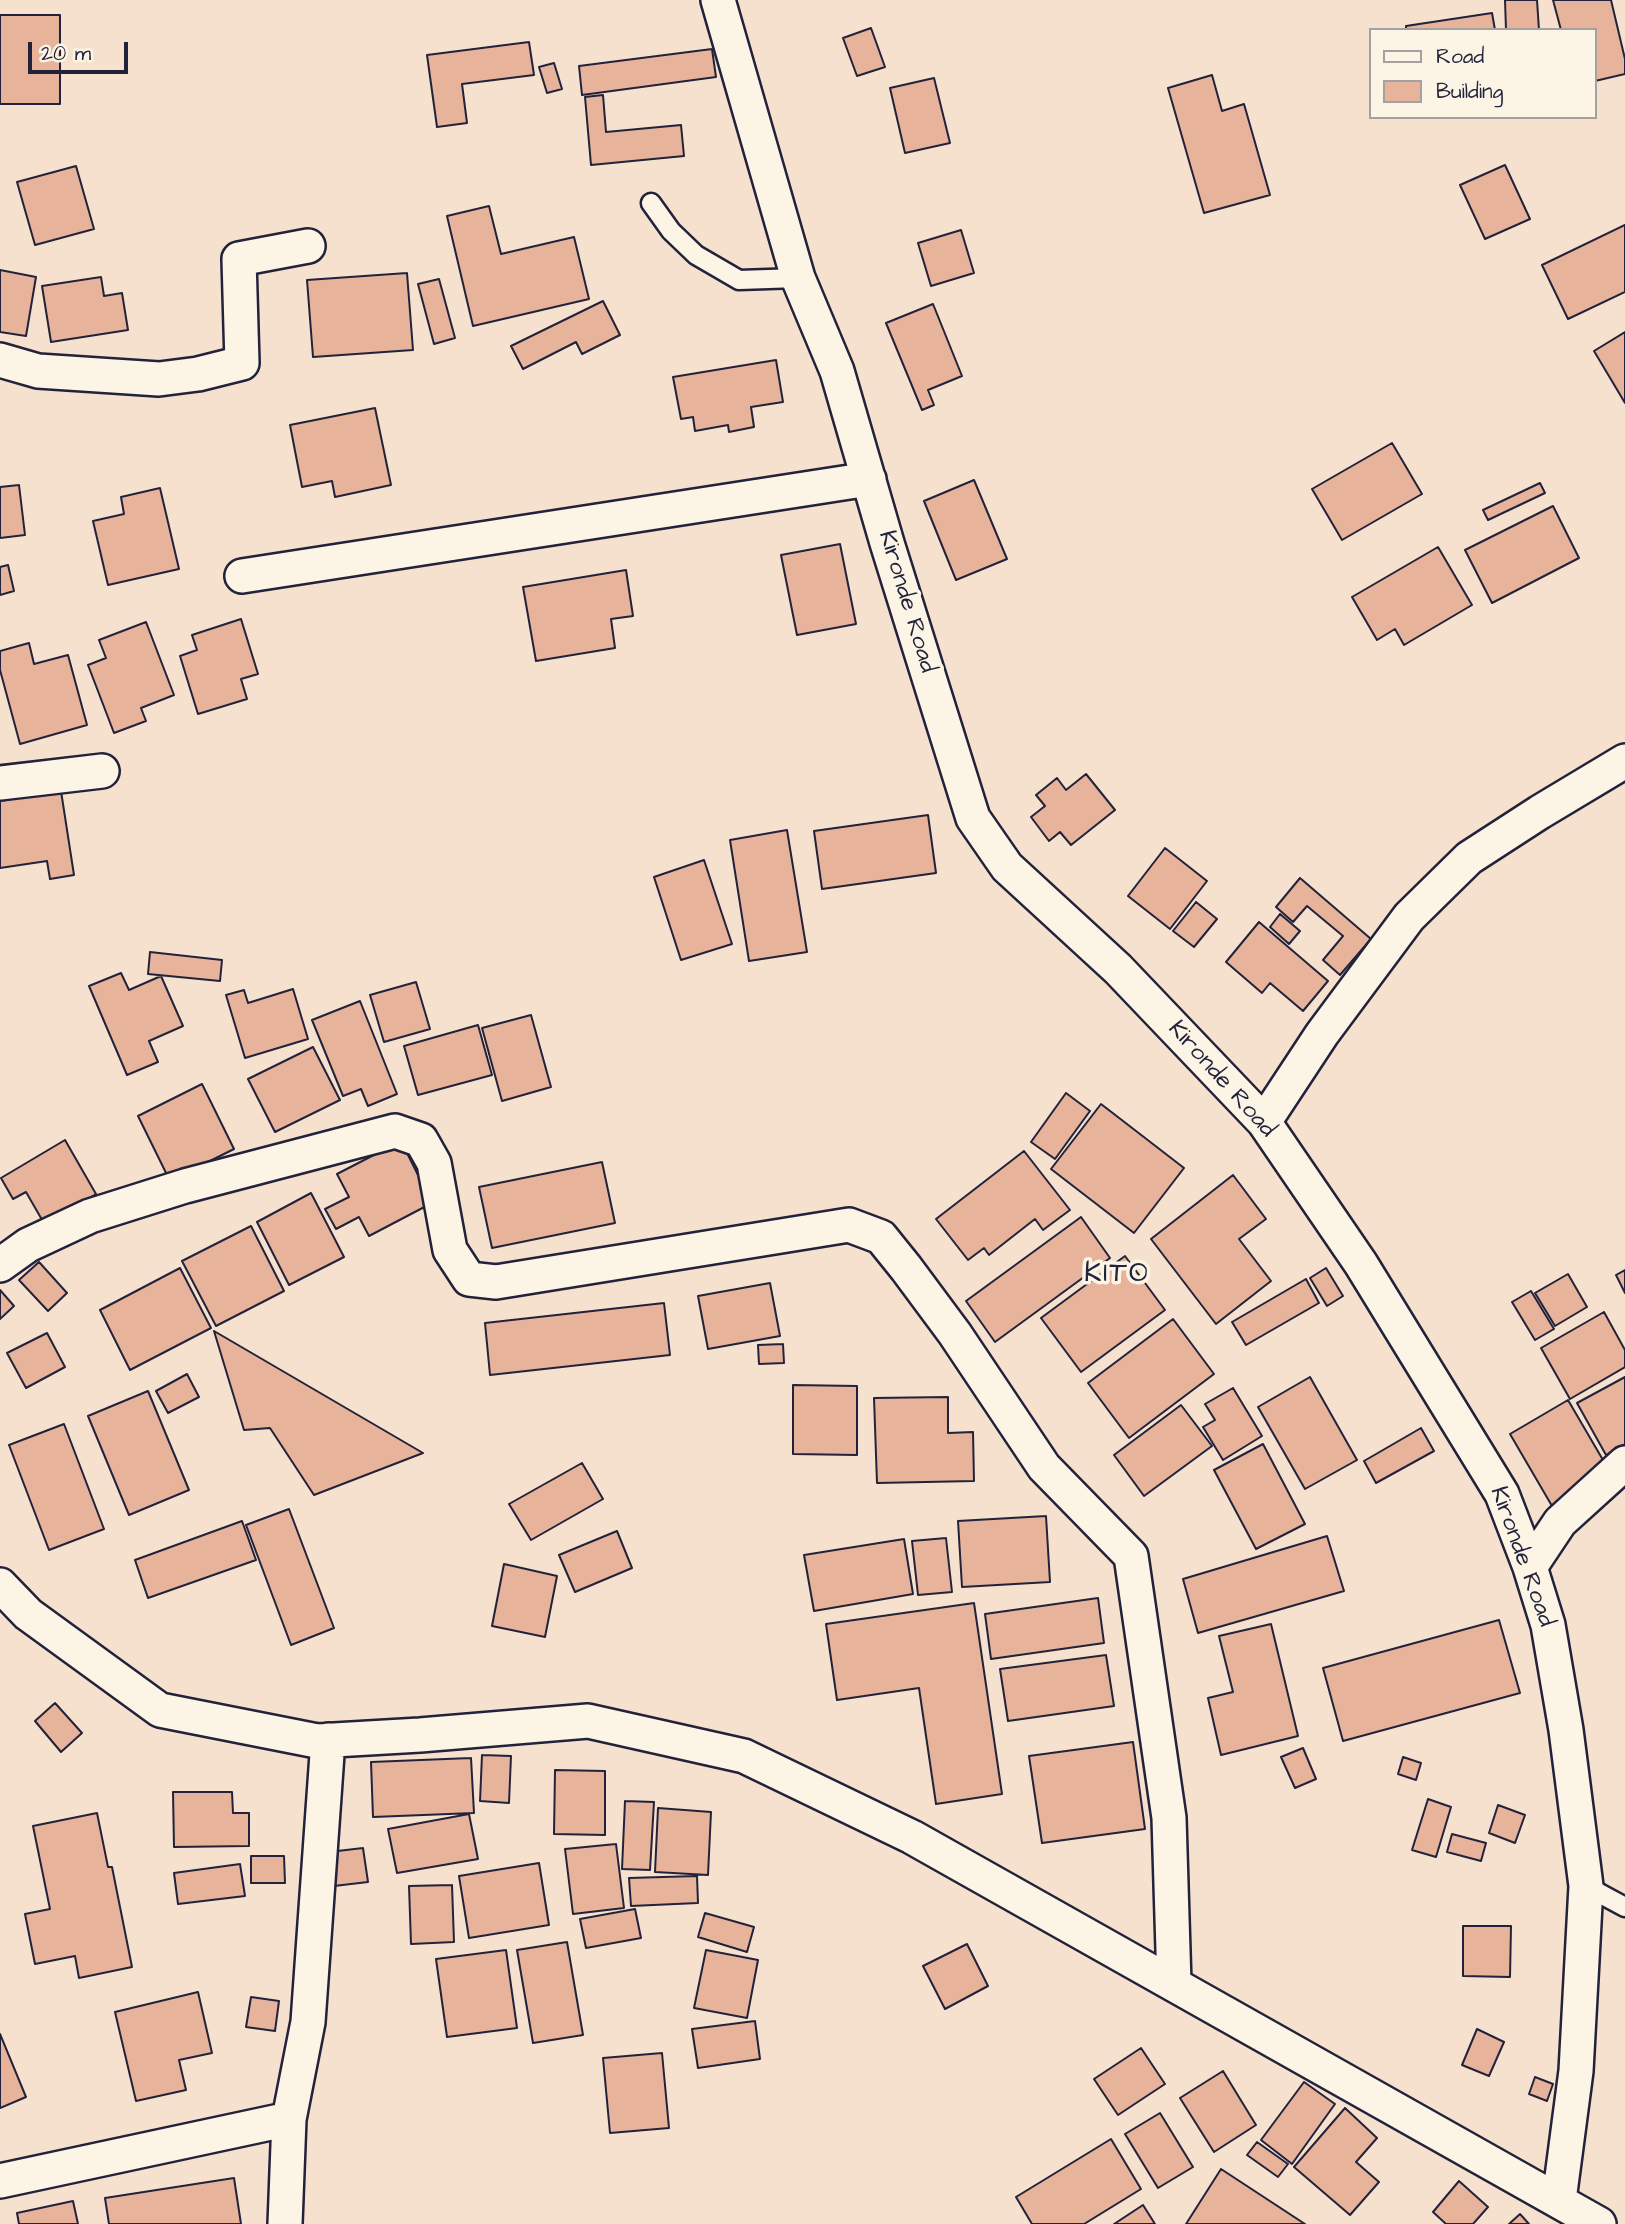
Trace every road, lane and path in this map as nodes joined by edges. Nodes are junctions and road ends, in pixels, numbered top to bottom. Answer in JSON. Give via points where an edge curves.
{"nodes":[{"id":1,"x":718,"y":0,"type":"edge"},
{"id":2,"x":651,"y":204,"type":"dead end"},
{"id":3,"x":308,"y":246,"type":"dead end"},
{"id":4,"x":798,"y":278,"type":"junction"},
{"id":5,"x":0,"y":360,"type":"edge"},
{"id":6,"x":869,"y":480,"type":"junction"},
{"id":7,"x":242,"y":576,"type":"dead end"},
{"id":8,"x":1625,"y":761,"type":"edge"},
{"id":9,"x":102,"y":771,"type":"dead end"},
{"id":10,"x":0,"y":783,"type":"edge"},
{"id":11,"x":1264,"y":1122,"type":"junction"},
{"id":12,"x":0,"y":1265,"type":"edge"},
{"id":13,"x":1625,"y":1463,"type":"edge"},
{"id":14,"x":1530,"y":1567,"type":"junction"},
{"id":15,"x":0,"y":1586,"type":"edge"},
{"id":16,"x":328,"y":1740,"type":"junction"},
{"id":17,"x":1586,"y":1886,"type":"junction"},
{"id":18,"x":1625,"y":1907,"type":"edge"},
{"id":19,"x":1174,"y":1984,"type":"junction"},
{"id":20,"x":289,"y":2119,"type":"junction"},
{"id":21,"x":0,"y":2181,"type":"edge"},
{"id":22,"x":1559,"y":2200,"type":"junction"},
{"id":23,"x":285,"y":2224,"type":"edge"},
{"id":24,"x":1599,"y":2224,"type":"edge"}],
"edges":[{"from":1,"to":4,"type":"street","name":"Kironde Road"},
{"from":2,"to":4,"type":"lane","via":[[695,255],[739,280]]},
{"from":3,"to":5,"type":"street","via":[[239,259],[242,363],[159,379],[38,371]]},
{"from":4,"to":6,"type":"street","name":"Kironde Road","via":[[837,371]]},
{"from":6,"to":7,"type":"street"},
{"from":6,"to":11,"type":"street","name":"Kironde Road","via":[[973,818],[1007,867],[1118,969]]},
{"from":8,"to":11,"type":"street","via":[[1469,858],[1409,917]]},
{"from":9,"to":10,"type":"street"},
{"from":11,"to":14,"type":"street","name":"Kironde Road","via":[[1361,1264],[1502,1494]]},
{"from":12,"to":19,"type":"street","via":[[28,1245],[90,1216],[395,1131],[421,1140],[434,1163],[450,1250],[469,1279],[496,1282],[849,1225],[881,1237],[956,1334],[1044,1467],[1131,1556],[1169,1818]]},
{"from":13,"to":14,"type":"street","via":[[1560,1522]]},
{"from":14,"to":17,"type":"street","name":"Kironde Road","via":[[1548,1625]]},
{"from":15,"to":16,"type":"street","via":[[28,1614],[160,1710]]},
{"from":16,"to":19,"type":"street","via":[[588,1721],[744,1756],[912,1837]]},
{"from":16,"to":20,"type":"street","via":[[308,2022]]},
{"from":17,"to":18,"type":"lane"},
{"from":17,"to":22,"type":"street","name":"Kironde Road","via":[[1576,2071]]},
{"from":19,"to":22,"type":"street"},
{"from":20,"to":21,"type":"street"},
{"from":20,"to":23,"type":"street"},
{"from":22,"to":24,"type":"street"}]}
